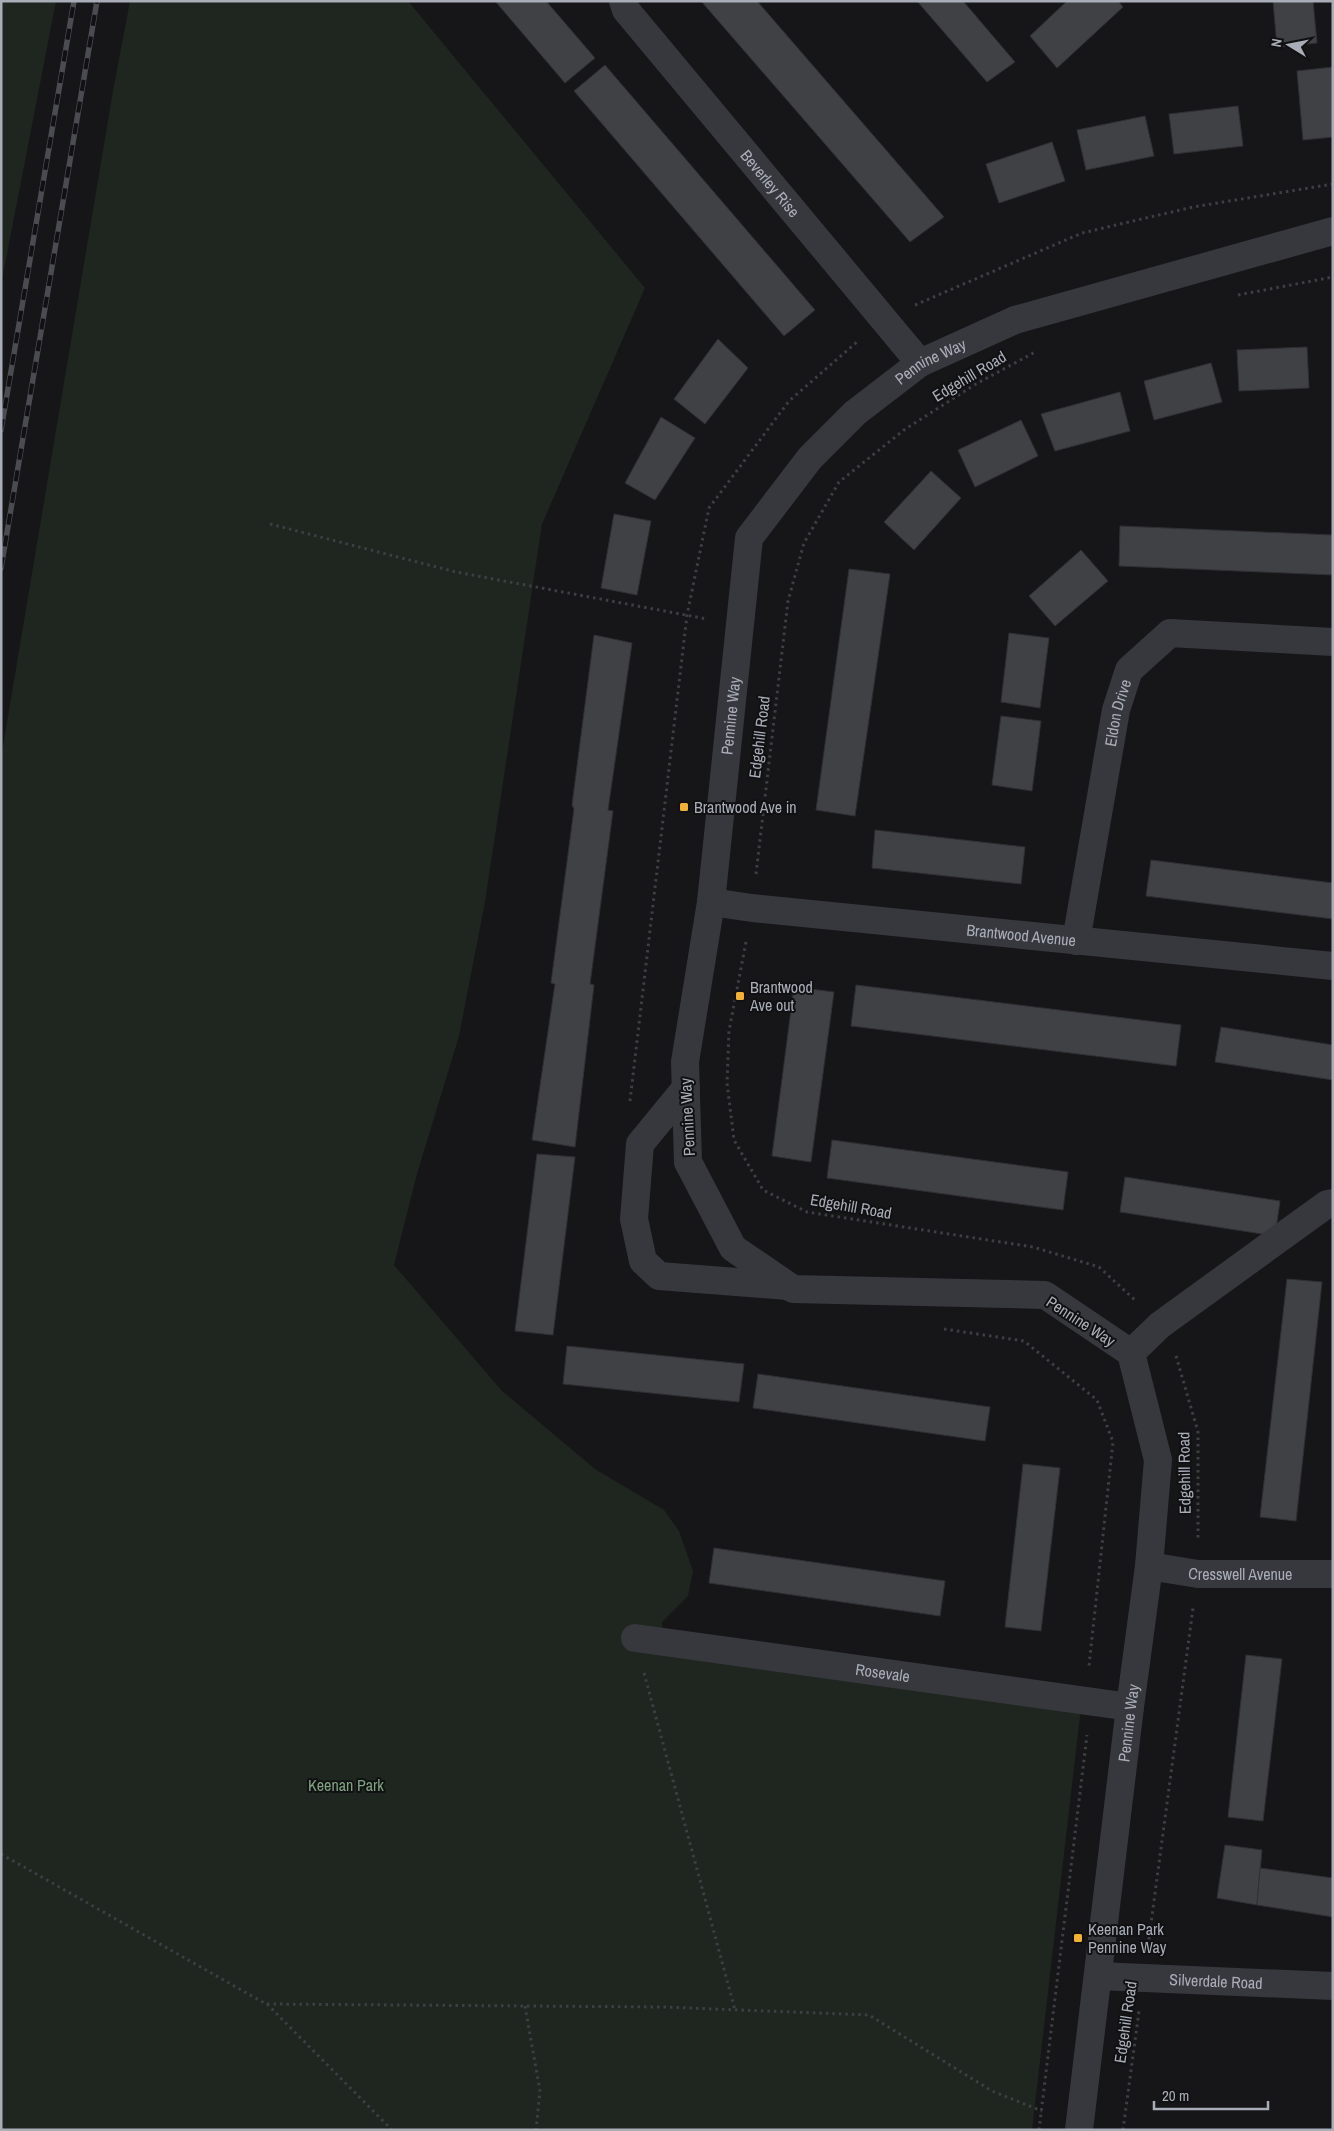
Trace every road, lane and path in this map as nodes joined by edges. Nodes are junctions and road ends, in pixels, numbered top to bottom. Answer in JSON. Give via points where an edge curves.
{"nodes":[{"id":1,"x":623,"y":1,"type":"edge"},
{"id":2,"x":1333,"y":184,"type":"edge"},
{"id":3,"x":1333,"y":231,"type":"edge"},
{"id":4,"x":1333,"y":277,"type":"edge"},
{"id":5,"x":1231,"y":297,"type":"dead end"},
{"id":6,"x":883,"y":318,"type":"junction"},
{"id":7,"x":1046,"y":346,"type":"dead end"},
{"id":8,"x":920,"y":363,"type":"junction"},
{"id":9,"x":270,"y":524,"type":"dead end"},
{"id":10,"x":686,"y":615,"type":"junction"},
{"id":11,"x":740,"y":625,"type":"junction"},
{"id":12,"x":1333,"y":642,"type":"edge"},
{"id":13,"x":712,"y":902,"type":"junction"},
{"id":14,"x":752,"y":908,"type":"junction"},
{"id":15,"x":1076,"y":941,"type":"junction"},
{"id":16,"x":1333,"y":966,"type":"edge"},
{"id":17,"x":686,"y":1088,"type":"junction"},
{"id":18,"x":630,"y":1105,"type":"dead end"},
{"id":19,"x":1333,"y":1203,"type":"edge"},
{"id":20,"x":789,"y":1286,"type":"junction"},
{"id":21,"x":1160,"y":1325,"type":"junction"},
{"id":22,"x":936,"y":1328,"type":"dead end"},
{"id":23,"x":1131,"y":1353,"type":"junction"},
{"id":24,"x":1149,"y":1566,"type":"junction"},
{"id":25,"x":1198,"y":1574,"type":"junction"},
{"id":26,"x":1333,"y":1574,"type":"edge"},
{"id":27,"x":635,"y":1638,"type":"joint"},
{"id":28,"x":1091,"y":1702,"type":"junction"},
{"id":29,"x":1130,"y":1708,"type":"junction"},
{"id":30,"x":1,"y":1854,"type":"edge"},
{"id":31,"x":1098,"y":1976,"type":"junction"},
{"id":32,"x":1144,"y":1978,"type":"junction"},
{"id":33,"x":1333,"y":1986,"type":"edge"},
{"id":34,"x":266,"y":2004,"type":"junction"},
{"id":35,"x":524,"y":2006,"type":"junction"},
{"id":36,"x":734,"y":2010,"type":"junction"},
{"id":37,"x":1042,"y":2111,"type":"junction"},
{"id":38,"x":392,"y":2130,"type":"edge"},
{"id":39,"x":536,"y":2130,"type":"edge"},
{"id":40,"x":1039,"y":2130,"type":"edge"},
{"id":41,"x":1079,"y":2130,"type":"edge"},
{"id":42,"x":1123,"y":2130,"type":"edge"}],
"edges":[{"from":1,"to":6,"type":"street","name":"Beverley Rise","via":[[626,10]]},
{"from":2,"to":6,"type":"path","via":[[1193,207],[1082,233]]},
{"from":3,"to":8,"type":"street","name":"Pennine Way","via":[[1014,320]]},
{"from":4,"to":5,"type":"path"},
{"from":6,"to":8,"type":"street","name":"Beverley Rise"},
{"from":6,"to":10,"type":"path","via":[[789,401],[709,508]]},
{"from":7,"to":14,"type":"path","name":"Edgehill Road","via":[[976,384],[904,430],[839,482],[804,543],[788,601]]},
{"from":8,"to":11,"type":"street","name":"Pennine Way","via":[[855,413],[810,458],[748,538]]},
{"from":9,"to":10,"type":"path","via":[[456,572]]},
{"from":10,"to":11,"type":"path"},
{"from":10,"to":18,"type":"path"},
{"from":11,"to":13,"type":"street","name":"Pennine Way"},
{"from":12,"to":15,"type":"street","name":"Eldon Drive","via":[[1170,634],[1129,670],[1116,710]]},
{"from":13,"to":14,"type":"street","name":"Brantwood Avenue"},
{"from":13,"to":17,"type":"street","name":"Pennine Way","via":[[685,1062]]},
{"from":14,"to":15,"type":"street","name":"Brantwood Avenue"},
{"from":14,"to":21,"type":"path","name":"Edgehill Road","via":[[730,1031],[727,1083],[734,1140],[764,1190],[807,1212],[1033,1247],[1099,1267]]},
{"from":15,"to":16,"type":"street","name":"Brantwood Avenue"},
{"from":17,"to":20,"type":"street","name":"Pennine Way","via":[[688,1162],[733,1248]]},
{"from":17,"to":20,"type":"street","via":[[640,1144],[634,1219],[643,1261],[658,1276]]},
{"from":19,"to":21,"type":"street","via":[[1326,1204]]},
{"from":20,"to":23,"type":"street","name":"Pennine Way","via":[[1045,1295]]},
{"from":21,"to":23,"type":"street"},
{"from":21,"to":25,"type":"path","name":"Edgehill Road","via":[[1170,1334],[1198,1432]]},
{"from":22,"to":28,"type":"path","via":[[1024,1341],[1097,1400],[1113,1442],[1088,1661]]},
{"from":23,"to":24,"type":"street","name":"Pennine Way","via":[[1158,1460]]},
{"from":24,"to":25,"type":"street","name":"Cresswell Avenue"},
{"from":24,"to":29,"type":"street","name":"Pennine Way"},
{"from":25,"to":26,"type":"street","name":"Cresswell Avenue"},
{"from":25,"to":32,"type":"path","name":"Edgehill Road"},
{"from":27,"to":28,"type":"street","name":"Rosevale"},
{"from":27,"to":36,"type":"path"},
{"from":28,"to":29,"type":"street","name":"Rosevale"},
{"from":28,"to":37,"type":"path"},
{"from":29,"to":31,"type":"street","name":"Pennine Way"},
{"from":30,"to":34,"type":"path"},
{"from":31,"to":32,"type":"street","name":"Silverdale Road"},
{"from":31,"to":41,"type":"street","name":"Pennine Way"},
{"from":32,"to":33,"type":"street","name":"Silverdale Road"},
{"from":32,"to":42,"type":"path","name":"Edgehill Road"},
{"from":34,"to":35,"type":"path"},
{"from":34,"to":38,"type":"path"},
{"from":35,"to":36,"type":"path"},
{"from":35,"to":39,"type":"path","via":[[540,2092]]},
{"from":36,"to":37,"type":"path","via":[[869,2015],[992,2091]]},
{"from":37,"to":40,"type":"path"}]}
